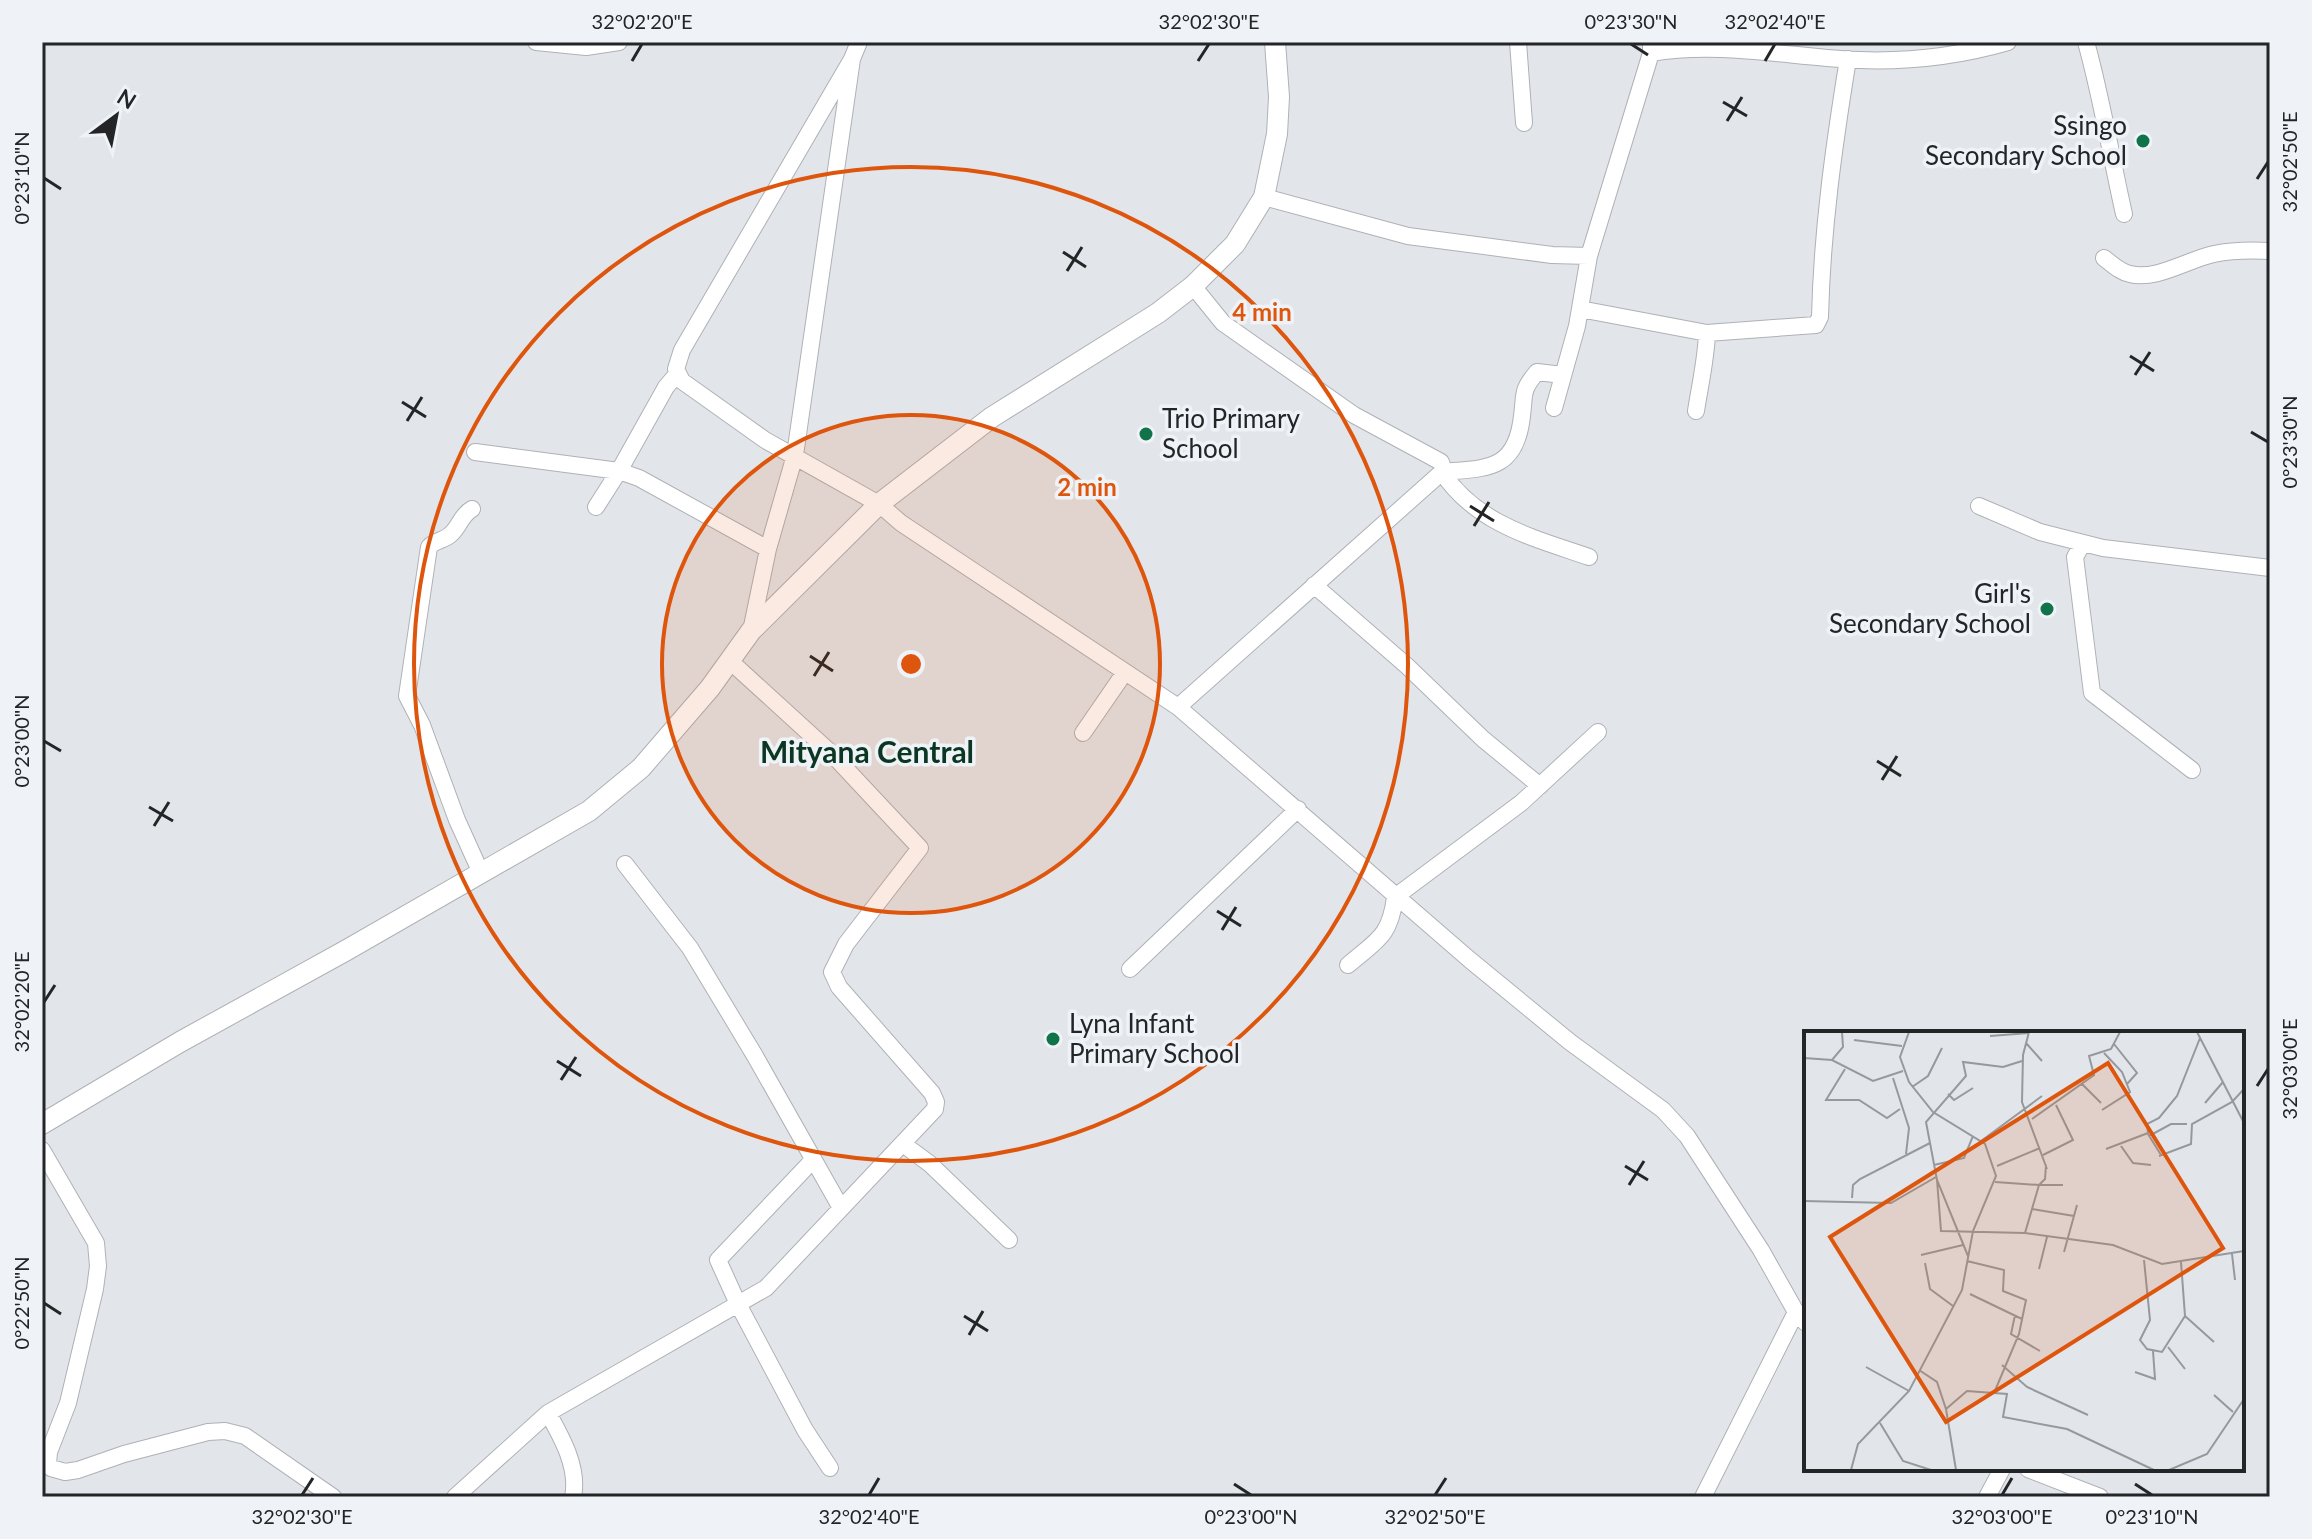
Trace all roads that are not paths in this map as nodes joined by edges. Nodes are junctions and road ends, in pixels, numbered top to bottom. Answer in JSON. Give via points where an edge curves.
{"nodes":[{"id":1,"x":536,"y":42,"type":"edge"},
{"id":2,"x":619,"y":42,"type":"edge"},
{"id":3,"x":859,"y":42,"type":"edge"},
{"id":4,"x":1275,"y":42,"type":"edge"},
{"id":5,"x":1518,"y":42,"type":"edge"},
{"id":6,"x":2008,"y":42,"type":"edge"},
{"id":7,"x":2086,"y":42,"type":"edge"},
{"id":8,"x":1651,"y":48,"type":"edge"},
{"id":9,"x":852,"y":59,"type":"junction"},
{"id":10,"x":1848,"y":59,"type":"junction"},
{"id":11,"x":1524,"y":123,"type":"dead end"},
{"id":12,"x":1264,"y":197,"type":"junction"},
{"id":13,"x":2124,"y":214,"type":"dead end"},
{"id":14,"x":2270,"y":251,"type":"edge"},
{"id":15,"x":1589,"y":256,"type":"junction"},
{"id":16,"x":2104,"y":258,"type":"dead end"},
{"id":17,"x":1193,"y":286,"type":"junction"},
{"id":18,"x":1580,"y":309,"type":"junction"},
{"id":19,"x":1707,"y":333,"type":"junction"},
{"id":20,"x":677,"y":374,"type":"junction"},
{"id":21,"x":1563,"y":375,"type":"junction"},
{"id":22,"x":1554,"y":408,"type":"dead end"},
{"id":23,"x":1696,"y":411,"type":"dead end"},
{"id":24,"x":475,"y":452,"type":"dead end"},
{"id":25,"x":795,"y":455,"type":"junction"},
{"id":26,"x":619,"y":471,"type":"junction"},
{"id":27,"x":1442,"y":472,"type":"junction"},
{"id":28,"x":879,"y":504,"type":"junction"},
{"id":29,"x":1979,"y":506,"type":"dead end"},
{"id":30,"x":596,"y":507,"type":"dead end"},
{"id":31,"x":472,"y":509,"type":"dead end"},
{"id":32,"x":2083,"y":543,"type":"junction"},
{"id":33,"x":768,"y":549,"type":"junction"},
{"id":34,"x":1589,"y":557,"type":"dead end"},
{"id":35,"x":2270,"y":568,"type":"edge"},
{"id":36,"x":1314,"y":585,"type":"junction"},
{"id":37,"x":751,"y":631,"type":"junction"},
{"id":38,"x":730,"y":661,"type":"junction"},
{"id":39,"x":1125,"y":672,"type":"junction"},
{"id":40,"x":1178,"y":707,"type":"junction"},
{"id":41,"x":1598,"y":732,"type":"dead end"},
{"id":42,"x":1083,"y":733,"type":"dead end"},
{"id":43,"x":2192,"y":770,"type":"dead end"},
{"id":44,"x":1540,"y":786,"type":"junction"},
{"id":45,"x":1298,"y":809,"type":"junction"},
{"id":46,"x":625,"y":864,"type":"dead end"},
{"id":47,"x":481,"y":873,"type":"junction"},
{"id":48,"x":1395,"y":897,"type":"junction"},
{"id":49,"x":1348,"y":965,"type":"dead end"},
{"id":50,"x":1130,"y":969,"type":"dead end"},
{"id":51,"x":42,"y":1124,"type":"edge"},
{"id":52,"x":903,"y":1144,"type":"junction"},
{"id":53,"x":42,"y":1150,"type":"edge"},
{"id":54,"x":813,"y":1160,"type":"junction"},
{"id":55,"x":841,"y":1208,"type":"junction"},
{"id":56,"x":1009,"y":1240,"type":"dead end"},
{"id":57,"x":738,"y":1304,"type":"junction"},
{"id":58,"x":1801,"y":1317,"type":"edge"},
{"id":59,"x":548,"y":1413,"type":"junction"},
{"id":60,"x":48,"y":1464,"type":"junction"},
{"id":61,"x":830,"y":1468,"type":"dead end"},
{"id":62,"x":2001,"y":1471,"type":"edge"},
{"id":63,"x":2033,"y":1471,"type":"edge"},
{"id":64,"x":42,"y":1481,"type":"edge"},
{"id":65,"x":333,"y":1497,"type":"edge"},
{"id":66,"x":455,"y":1497,"type":"edge"},
{"id":67,"x":573,"y":1497,"type":"edge"},
{"id":68,"x":1703,"y":1497,"type":"edge"},
{"id":69,"x":1987,"y":1497,"type":"edge"},
{"id":70,"x":2100,"y":1497,"type":"edge"}],
"edges":[{"from":1,"to":2,"type":"street","via":[[586,47]]},
{"from":3,"to":9,"type":"street"},
{"from":4,"to":12,"type":"main road","via":[[1279,110]]},
{"from":5,"to":11,"type":"street"},
{"from":6,"to":10,"type":"street","via":[[1920,59]]},
{"from":7,"to":13,"type":"street"},
{"from":8,"to":10,"type":"street"},
{"from":8,"to":15,"type":"street"},
{"from":9,"to":20,"type":"street","via":[[682,350]]},
{"from":9,"to":25,"type":"street"},
{"from":10,"to":19,"type":"street","via":[[1829,180],[1816,325]]},
{"from":12,"to":15,"type":"street","via":[[1408,236]]},
{"from":12,"to":17,"type":"main road","via":[[1226,256]]},
{"from":14,"to":16,"type":"street","via":[[2211,254],[2133,276]]},
{"from":15,"to":18,"type":"street"},
{"from":17,"to":27,"type":"street","via":[[1223,323],[1354,415],[1441,462]]},
{"from":17,"to":28,"type":"main road","via":[[992,417]]},
{"from":18,"to":19,"type":"street"},
{"from":18,"to":21,"type":"street"},
{"from":19,"to":23,"type":"street"},
{"from":20,"to":25,"type":"street","via":[[765,440]]},
{"from":20,"to":26,"type":"street"},
{"from":21,"to":22,"type":"street"},
{"from":21,"to":27,"type":"street","via":[[1537,372],[1523,389],[1522,419],[1504,461]]},
{"from":24,"to":26,"type":"street"},
{"from":25,"to":28,"type":"street"},
{"from":25,"to":33,"type":"street"},
{"from":26,"to":30,"type":"street"},
{"from":26,"to":33,"type":"street"},
{"from":27,"to":34,"type":"street","via":[[1483,514],[1505,528]]},
{"from":27,"to":36,"type":"street"},
{"from":28,"to":37,"type":"main road"},
{"from":28,"to":39,"type":"street"},
{"from":29,"to":32,"type":"street","via":[[2040,532]]},
{"from":31,"to":47,"type":"street","via":[[449,536],[429,547],[407,696]]},
{"from":32,"to":35,"type":"street"},
{"from":32,"to":43,"type":"street","via":[[2075,557],[2092,693]]},
{"from":33,"to":37,"type":"street"},
{"from":36,"to":40,"type":"street"},
{"from":36,"to":44,"type":"street"},
{"from":37,"to":38,"type":"main road"},
{"from":38,"to":47,"type":"main road","via":[[641,768],[589,811]]},
{"from":38,"to":52,"type":"street","via":[[832,754],[920,848],[846,944],[832,972],[936,1102],[931,1116]]},
{"from":39,"to":40,"type":"street"},
{"from":39,"to":42,"type":"street"},
{"from":40,"to":45,"type":"street"},
{"from":41,"to":44,"type":"street"},
{"from":44,"to":48,"type":"street"},
{"from":45,"to":48,"type":"street"},
{"from":45,"to":50,"type":"street"},
{"from":46,"to":54,"type":"street","via":[[690,948]]},
{"from":47,"to":51,"type":"main road"},
{"from":48,"to":49,"type":"street","via":[[1392,921],[1382,936]]},
{"from":48,"to":58,"type":"street","via":[[1559,1034],[1675,1122]]},
{"from":52,"to":55,"type":"street"},
{"from":52,"to":56,"type":"street"},
{"from":53,"to":60,"type":"street","via":[[96,1243],[98,1266],[68,1403]]},
{"from":54,"to":55,"type":"street"},
{"from":54,"to":57,"type":"street","via":[[719,1255]]},
{"from":55,"to":57,"type":"street","via":[[766,1288]]},
{"from":57,"to":59,"type":"street"},
{"from":57,"to":61,"type":"street"},
{"from":58,"to":68,"type":"street"},
{"from":59,"to":66,"type":"street"},
{"from":59,"to":67,"type":"street","via":[[573,1468]]},
{"from":60,"to":64,"type":"street"},
{"from":60,"to":65,"type":"street","via":[[55,1471],[78,1470],[225,1431],[245,1436]]},
{"from":62,"to":69,"type":"street"},
{"from":63,"to":70,"type":"street"}]}
